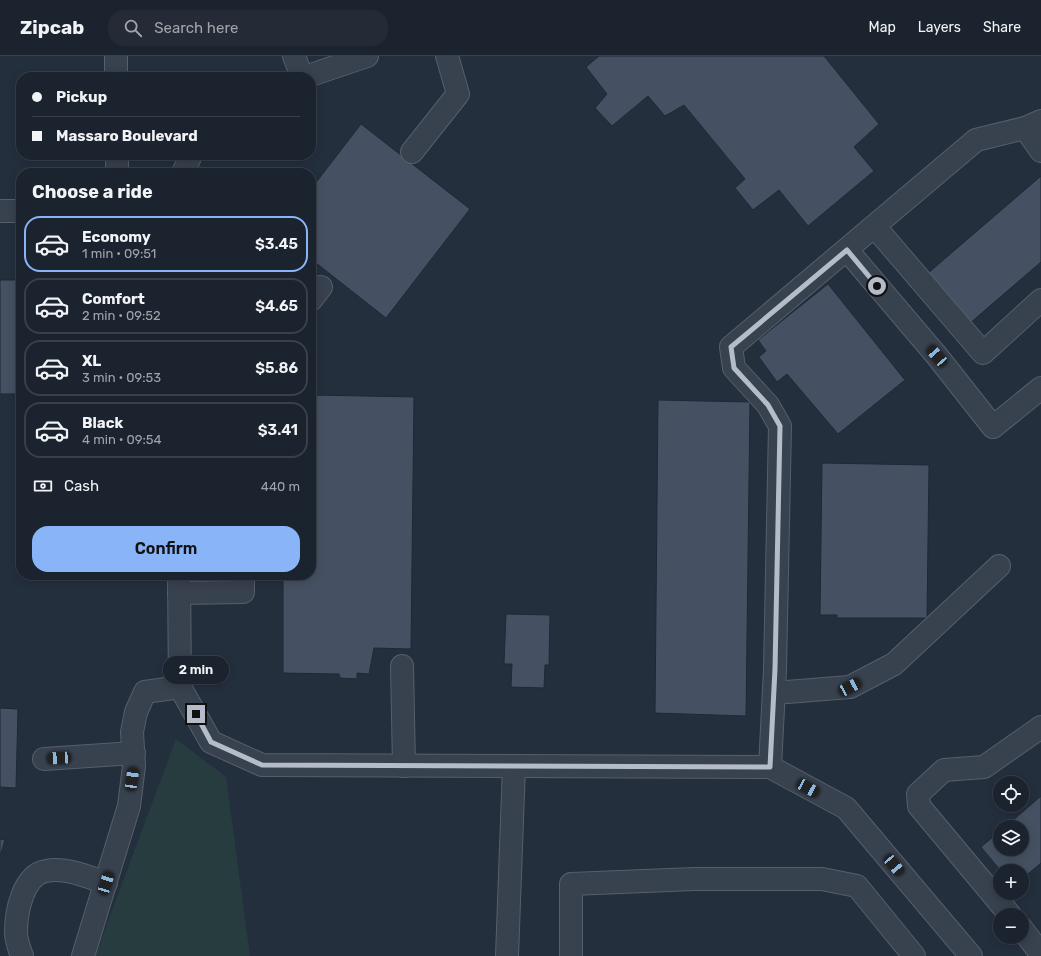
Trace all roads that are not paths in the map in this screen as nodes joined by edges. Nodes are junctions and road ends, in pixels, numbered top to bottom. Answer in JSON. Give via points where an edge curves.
{"nodes":[{"id":1,"x":116,"y":56,"type":"edge"},
{"id":2,"x":294,"y":56,"type":"edge"},
{"id":3,"x":367,"y":56,"type":"edge"},
{"id":4,"x":447,"y":56,"type":"edge"},
{"id":5,"x":116,"y":72,"type":"edge"},
{"id":6,"x":300,"y":72,"type":"edge"},
{"id":7,"x":316,"y":73,"type":"edge"},
{"id":8,"x":1033,"y":124,"type":"edge"},
{"id":9,"x":1041,"y":151,"type":"edge"},
{"id":10,"x":412,"y":152,"type":"dead end"},
{"id":11,"x":0,"y":211,"type":"edge"},
{"id":12,"x":16,"y":211,"type":"edge"},
{"id":13,"x":875,"y":227,"type":"junction"},
{"id":14,"x":847,"y":250,"type":"junction"},
{"id":15,"x":1041,"y":300,"type":"edge"},
{"id":16,"x":1041,"y":388,"type":"edge"},
{"id":17,"x":998,"y":566,"type":"dead end"},
{"id":18,"x":243,"y":580,"type":"edge"},
{"id":19,"x":179,"y":584,"type":"edge"},
{"id":20,"x":402,"y":666,"type":"dead end"},
{"id":21,"x":180,"y":687,"type":"junction"},
{"id":22,"x":774,"y":693,"type":"junction"},
{"id":23,"x":1041,"y":727,"type":"edge"},
{"id":24,"x":134,"y":754,"type":"junction"},
{"id":25,"x":44,"y":759,"type":"dead end"},
{"id":26,"x":404,"y":766,"type":"junction"},
{"id":27,"x":514,"y":766,"type":"junction"},
{"id":28,"x":770,"y":767,"type":"junction"},
{"id":29,"x":106,"y":883,"type":"junction"},
{"id":30,"x":1004,"y":908,"type":"edge"},
{"id":31,"x":22,"y":956,"type":"edge"},
{"id":32,"x":84,"y":956,"type":"edge"},
{"id":33,"x":507,"y":956,"type":"edge"},
{"id":34,"x":571,"y":956,"type":"edge"},
{"id":35,"x":914,"y":956,"type":"edge"},
{"id":36,"x":971,"y":956,"type":"edge"}],
"edges":[{"from":1,"to":5,"type":"street"},
{"from":2,"to":6,"type":"street"},
{"from":3,"to":7,"type":"street"},
{"from":4,"to":10,"type":"street","via":[[458,94]]},
{"from":8,"to":9,"type":"street"},
{"from":8,"to":13,"type":"street","via":[[976,140]]},
{"from":11,"to":12,"type":"street"},
{"from":13,"to":14,"type":"street"},
{"from":13,"to":15,"type":"street","via":[[983,353]]},
{"from":14,"to":16,"type":"street","via":[[993,427]]},
{"from":14,"to":22,"type":"street","via":[[731,347],[734,368],[768,405],[780,426]]},
{"from":17,"to":22,"type":"street","via":[[894,664],[850,687]]},
{"from":18,"to":19,"type":"street","via":[[243,592]]},
{"from":19,"to":21,"type":"street"},
{"from":20,"to":26,"type":"street"},
{"from":21,"to":24,"type":"street","via":[[145,692],[136,712],[132,732]]},
{"from":21,"to":26,"type":"street","via":[[211,742],[262,765]]},
{"from":22,"to":28,"type":"street"},
{"from":23,"to":30,"type":"street","via":[[984,766],[944,770],[918,794],[919,806]]},
{"from":24,"to":25,"type":"street"},
{"from":24,"to":29,"type":"street","via":[[129,806]]},
{"from":26,"to":27,"type":"street"},
{"from":27,"to":28,"type":"street"},
{"from":27,"to":33,"type":"street"},
{"from":28,"to":36,"type":"street","via":[[846,808]]},
{"from":29,"to":31,"type":"street","via":[[64,871],[46,871],[31,879],[24,892],[16,932]]},
{"from":29,"to":32,"type":"street"},
{"from":34,"to":35,"type":"street","via":[[571,884],[694,880],[822,880],[857,886]]}]}
